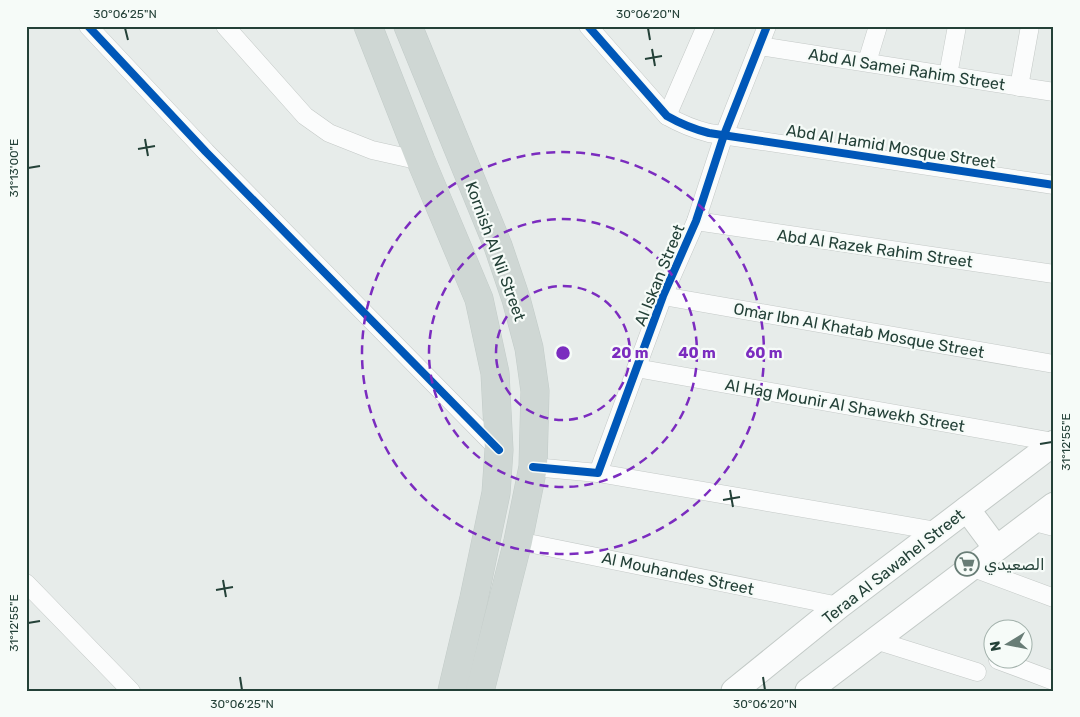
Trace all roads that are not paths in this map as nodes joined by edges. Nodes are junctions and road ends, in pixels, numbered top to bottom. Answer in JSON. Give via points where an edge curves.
{"nodes":[{"id":1,"x":88,"y":26,"type":"edge"},
{"id":2,"x":225,"y":26,"type":"edge"},
{"id":3,"x":368,"y":26,"type":"edge"},
{"id":4,"x":408,"y":26,"type":"edge"},
{"id":5,"x":588,"y":26,"type":"edge"},
{"id":6,"x":706,"y":26,"type":"edge"},
{"id":7,"x":767,"y":26,"type":"edge"},
{"id":8,"x":878,"y":26,"type":"edge"},
{"id":9,"x":957,"y":26,"type":"edge"},
{"id":10,"x":1030,"y":26,"type":"edge"},
{"id":11,"x":760,"y":46,"type":"junction"},
{"id":12,"x":867,"y":62,"type":"junction"},
{"id":13,"x":948,"y":75,"type":"junction"},
{"id":14,"x":1019,"y":86,"type":"junction"},
{"id":15,"x":1054,"y":92,"type":"edge"},
{"id":16,"x":667,"y":116,"type":"junction"},
{"id":17,"x":724,"y":135,"type":"junction"},
{"id":18,"x":421,"y":161,"type":"junction"},
{"id":19,"x":1054,"y":185,"type":"edge"},
{"id":20,"x":696,"y":221,"type":"junction"},
{"id":21,"x":1054,"y":274,"type":"edge"},
{"id":22,"x":664,"y":296,"type":"junction"},
{"id":23,"x":1054,"y":364,"type":"edge"},
{"id":24,"x":636,"y":368,"type":"junction"},
{"id":25,"x":1054,"y":443,"type":"edge"},
{"id":26,"x":499,"y":450,"type":"junction"},
{"id":27,"x":533,"y":467,"type":"junction"},
{"id":28,"x":598,"y":473,"type":"junction"},
{"id":29,"x":1054,"y":505,"type":"edge"},
{"id":30,"x":967,"y":509,"type":"junction"},
{"id":31,"x":1043,"y":524,"type":"edge"},
{"id":32,"x":937,"y":532,"type":"junction"},
{"id":33,"x":518,"y":541,"type":"junction"},
{"id":34,"x":996,"y":548,"type":"junction"},
{"id":35,"x":971,"y":567,"type":"junction"},
{"id":36,"x":26,"y":583,"type":"edge"},
{"id":37,"x":1054,"y":598,"type":"edge"},
{"id":38,"x":839,"y":606,"type":"junction"},
{"id":39,"x":876,"y":640,"type":"junction"},
{"id":40,"x":1025,"y":670,"type":"edge"},
{"id":41,"x":977,"y":672,"type":"dead end"},
{"id":42,"x":1054,"y":681,"type":"edge"},
{"id":43,"x":131,"y":691,"type":"edge"},
{"id":44,"x":452,"y":691,"type":"edge"},
{"id":45,"x":480,"y":691,"type":"edge"},
{"id":46,"x":734,"y":691,"type":"edge"},
{"id":47,"x":808,"y":691,"type":"edge"}],
"edges":[{"from":1,"to":26,"type":"street","via":[[206,152]]},
{"from":2,"to":18,"type":"street","via":[[305,116],[329,133],[372,150]]},
{"from":3,"to":18,"type":"main road","name":"Kornish Al Nil Street"},
{"from":4,"to":27,"type":"main road","name":"Kornish Al Nil Street","via":[[498,246],[516,299],[535,391]]},
{"from":5,"to":16,"type":"street"},
{"from":6,"to":16,"type":"street"},
{"from":7,"to":11,"type":"street","name":"Al Iskan Street"},
{"from":8,"to":12,"type":"street"},
{"from":9,"to":13,"type":"street"},
{"from":10,"to":14,"type":"street"},
{"from":11,"to":12,"type":"street","name":"Abd Al Samei Rahim Street"},
{"from":11,"to":17,"type":"street","name":"Al Iskan Street"},
{"from":12,"to":13,"type":"street","name":"Abd Al Samei Rahim Street"},
{"from":13,"to":14,"type":"street","name":"Abd Al Samei Rahim Street"},
{"from":14,"to":15,"type":"street","name":"Abd Al Samei Rahim Street"},
{"from":16,"to":17,"type":"street","name":"Abd Al Hamid Mosque Street","via":[[694,130]]},
{"from":17,"to":19,"type":"street","name":"Abd Al Hamid Mosque Street"},
{"from":17,"to":20,"type":"street","name":"Al Iskan Street"},
{"from":18,"to":26,"type":"main road","name":"Kornish Al Nil Street","via":[[479,299],[495,373]]},
{"from":20,"to":21,"type":"street","name":"Abd Al Razek Rahim Street"},
{"from":20,"to":22,"type":"street","name":"Al Iskan Street"},
{"from":22,"to":23,"type":"street","name":"Omar Ibn Al Khatab Mosque Street"},
{"from":22,"to":24,"type":"street","name":"Al Iskan Street"},
{"from":24,"to":25,"type":"street","name":"Al Hag Mounir Al Shawekh Street"},
{"from":24,"to":28,"type":"street","name":"Al Iskan Street"},
{"from":25,"to":30,"type":"main road","name":"Teraa Al Sawahel Street"},
{"from":26,"to":44,"type":"main road","name":"Kornish Al Nil Street","via":[[496,493]]},
{"from":27,"to":28,"type":"street"},
{"from":27,"to":33,"type":"main road","name":"Kornish Al Nil Street"},
{"from":28,"to":32,"type":"street"},
{"from":29,"to":31,"type":"main road"},
{"from":30,"to":32,"type":"main road","name":"Teraa Al Sawahel Street"},
{"from":30,"to":34,"type":"main road"},
{"from":31,"to":34,"type":"main road"},
{"from":32,"to":38,"type":"main road","name":"Teraa Al Sawahel Street"},
{"from":33,"to":38,"type":"street","name":"Al Mouhandes Street"},
{"from":33,"to":45,"type":"main road","name":"Kornish Al Nil Street"},
{"from":34,"to":35,"type":"main road"},
{"from":35,"to":37,"type":"street"},
{"from":35,"to":39,"type":"main road"},
{"from":36,"to":43,"type":"street"},
{"from":38,"to":46,"type":"main road","name":"Teraa Al Sawahel Street"},
{"from":39,"to":41,"type":"street"},
{"from":39,"to":47,"type":"main road"},
{"from":40,"to":42,"type":"street"}]}
